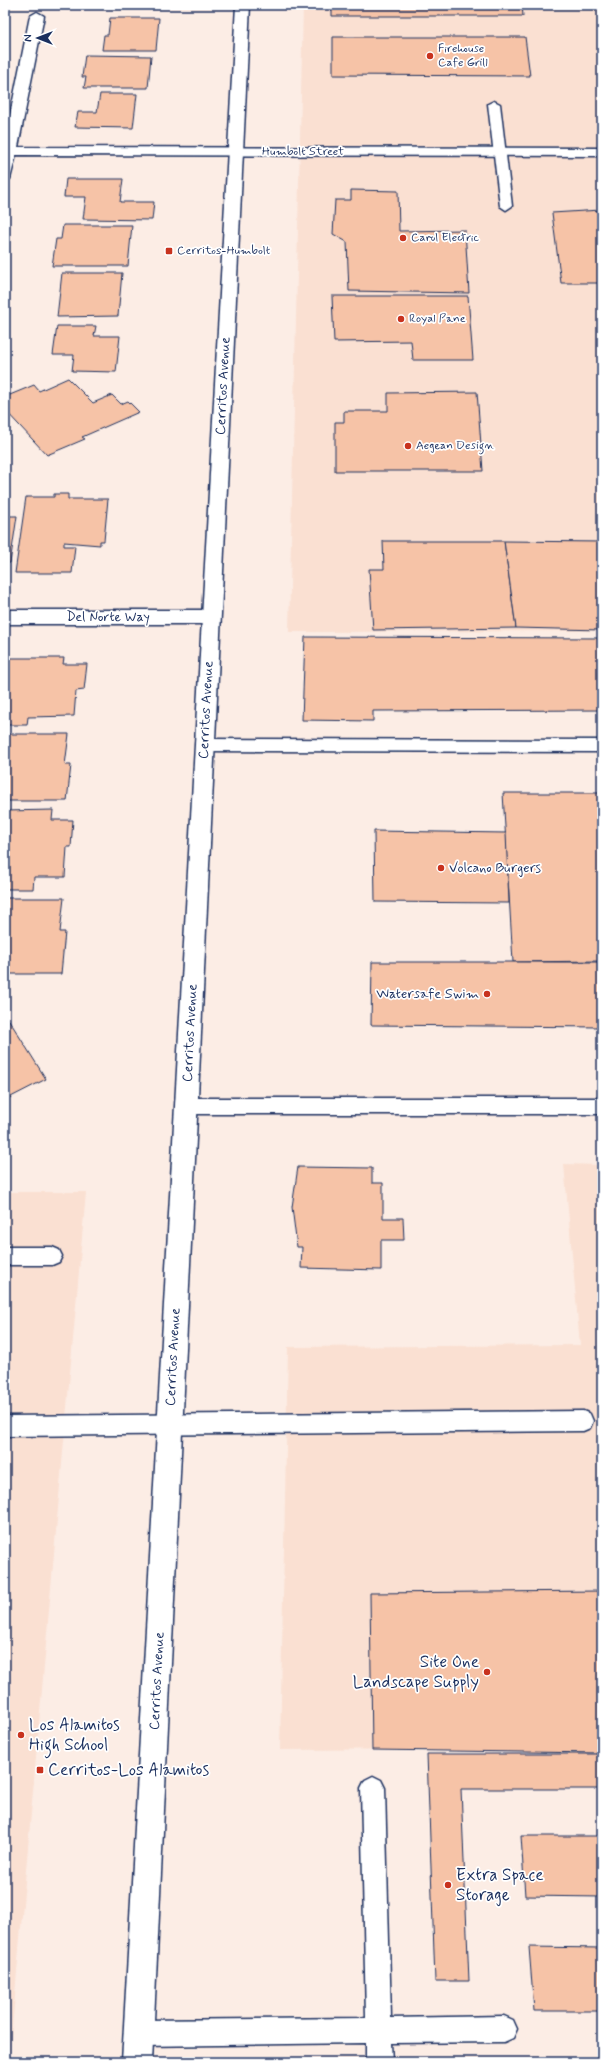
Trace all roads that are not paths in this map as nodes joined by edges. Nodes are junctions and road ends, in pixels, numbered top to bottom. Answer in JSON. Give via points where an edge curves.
{"nodes":[{"id":1,"x":243,"y":5,"type":"edge"},
{"id":2,"x":37,"y":16,"type":"dead end"},
{"id":3,"x":494,"y":104,"type":"dead end"},
{"id":4,"x":7,"y":151,"type":"edge"},
{"id":5,"x":235,"y":152,"type":"junction"},
{"id":6,"x":500,"y":152,"type":"junction"},
{"id":7,"x":602,"y":152,"type":"edge"},
{"id":8,"x":5,"y":176,"type":"edge"},
{"id":9,"x":506,"y":206,"type":"dead end"},
{"id":10,"x":211,"y":617,"type":"junction"},
{"id":11,"x":5,"y":618,"type":"edge"},
{"id":12,"x":205,"y":745,"type":"junction"},
{"id":13,"x":602,"y":746,"type":"edge"},
{"id":14,"x":186,"y":1106,"type":"junction"},
{"id":15,"x":602,"y":1106,"type":"edge"},
{"id":16,"x":5,"y":1256,"type":"edge"},
{"id":17,"x":52,"y":1256,"type":"dead end"},
{"id":18,"x":583,"y":1421,"type":"dead end"},
{"id":19,"x":5,"y":1426,"type":"edge"},
{"id":20,"x":170,"y":1426,"type":"junction"},
{"id":21,"x":373,"y":1788,"type":"dead end"},
{"id":22,"x":379,"y":2029,"type":"junction"},
{"id":23,"x":504,"y":2029,"type":"dead end"},
{"id":24,"x":138,"y":2033,"type":"junction"},
{"id":25,"x":137,"y":2062,"type":"edge"},
{"id":26,"x":380,"y":2062,"type":"edge"}],
"edges":[{"from":1,"to":5,"type":"main road","name":"Cerritos Avenue"},
{"from":2,"to":4,"type":"main road"},
{"from":3,"to":6,"type":"lane"},
{"from":4,"to":5,"type":"main road","name":"Humbolt Street"},
{"from":4,"to":8,"type":"main road"},
{"from":5,"to":6,"type":"main road","name":"Humbolt Street"},
{"from":5,"to":10,"type":"main road","name":"Cerritos Avenue"},
{"from":6,"to":7,"type":"main road","name":"Humbolt Street"},
{"from":6,"to":9,"type":"lane"},
{"from":10,"to":11,"type":"main road","name":"Del Norte Way"},
{"from":10,"to":12,"type":"main road","name":"Cerritos Avenue"},
{"from":12,"to":13,"type":"lane"},
{"from":12,"to":14,"type":"main road","name":"Cerritos Avenue"},
{"from":14,"to":15,"type":"lane"},
{"from":14,"to":20,"type":"main road","name":"Cerritos Avenue"},
{"from":16,"to":17,"type":"lane"},
{"from":18,"to":20,"type":"lane"},
{"from":19,"to":20,"type":"lane"},
{"from":20,"to":24,"type":"main road","name":"Cerritos Avenue"},
{"from":21,"to":22,"type":"lane"},
{"from":22,"to":23,"type":"lane"},
{"from":22,"to":24,"type":"lane"},
{"from":22,"to":26,"type":"lane"},
{"from":24,"to":25,"type":"main road","name":"Cerritos Avenue"}]}
